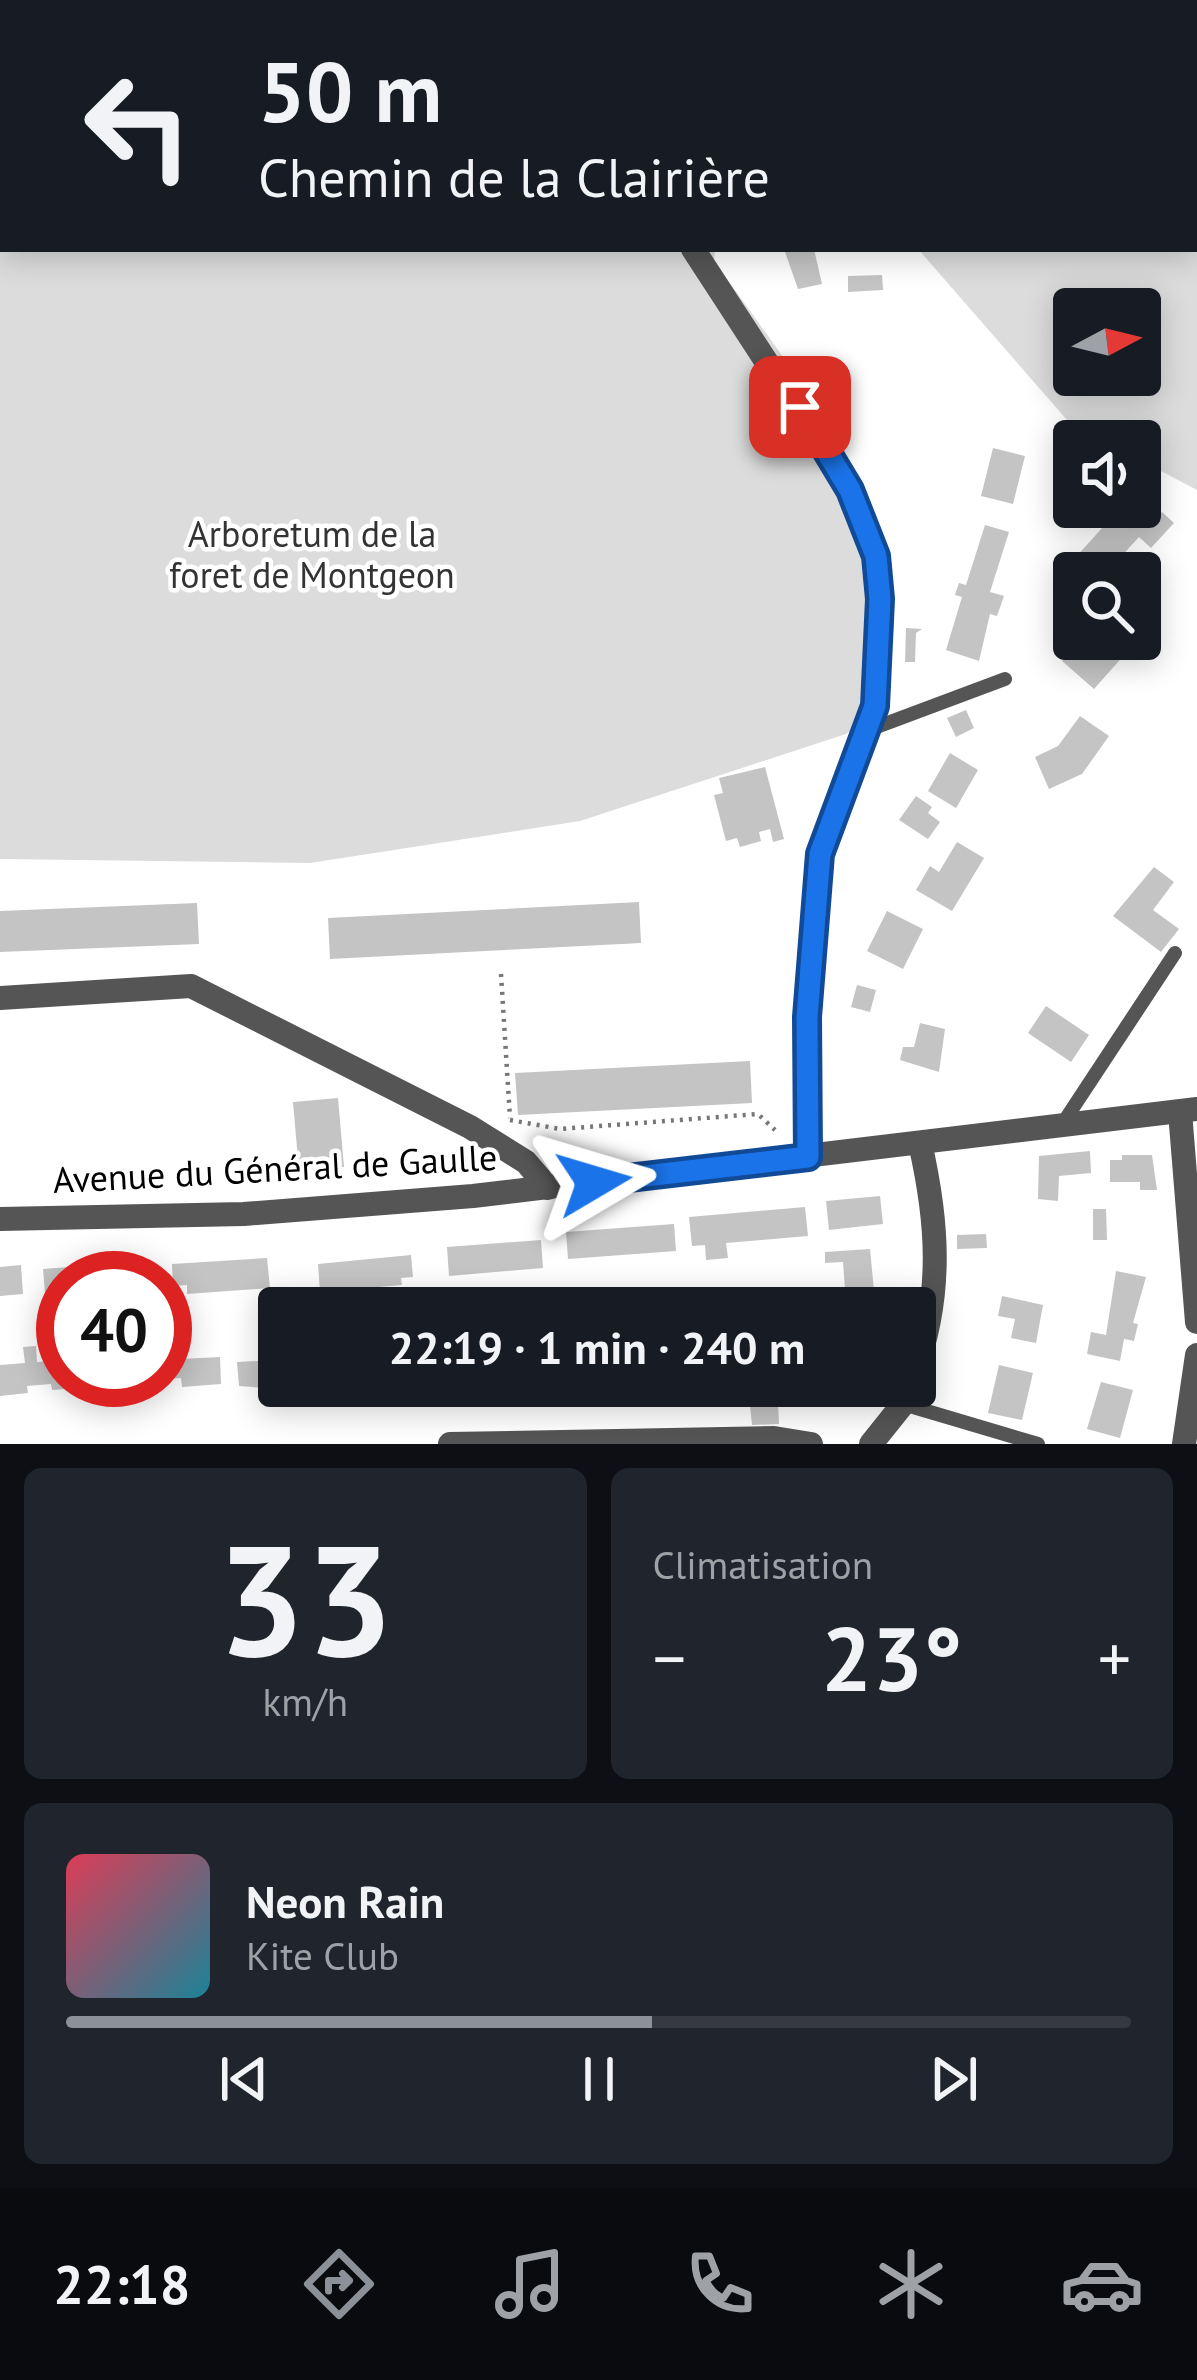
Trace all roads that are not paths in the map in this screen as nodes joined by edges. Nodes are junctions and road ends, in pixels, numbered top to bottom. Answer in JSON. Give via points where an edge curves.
{"nodes":[{"id":1,"x":695,"y":252,"type":"edge"},
{"id":2,"x":1005,"y":679,"type":"dead end"},
{"id":3,"x":866,"y":731,"type":"junction"},
{"id":4,"x":1175,"y":953,"type":"dead end"},
{"id":5,"x":0,"y":998,"type":"edge"},
{"id":6,"x":1188,"y":1110,"type":"edge"},
{"id":7,"x":1061,"y":1126,"type":"junction"},
{"id":8,"x":1190,"y":1142,"type":"edge"},
{"id":9,"x":920,"y":1143,"type":"junction"},
{"id":10,"x":808,"y":1157,"type":"junction"},
{"id":11,"x":548,"y":1188,"type":"junction"},
{"id":12,"x":0,"y":1219,"type":"edge"},
{"id":13,"x":936,"y":1290,"type":"edge"},
{"id":14,"x":1197,"y":1322,"type":"edge"},
{"id":15,"x":1197,"y":1355,"type":"edge"},
{"id":16,"x":936,"y":1406,"type":"edge"},
{"id":17,"x":898,"y":1407,"type":"edge"},
{"id":18,"x":450,"y":1444,"type":"edge"},
{"id":19,"x":811,"y":1444,"type":"edge"},
{"id":20,"x":872,"y":1444,"type":"edge"},
{"id":21,"x":1038,"y":1444,"type":"edge"},
{"id":22,"x":1184,"y":1444,"type":"edge"}],
"edges":[{"from":1,"to":3,"type":"street","via":[[840,473],[876,556],[875,706]]},
{"from":2,"to":3,"type":"lane"},
{"from":3,"to":10,"type":"street","via":[[820,854],[807,1017]]},
{"from":4,"to":7,"type":"lane"},
{"from":5,"to":11,"type":"street","via":[[191,986],[470,1127],[526,1162]]},
{"from":6,"to":7,"type":"street","name":"Avenue du Général de Gaulle"},
{"from":6,"to":8,"type":"street"},
{"from":7,"to":9,"type":"street","name":"Avenue du Général de Gaulle"},
{"from":8,"to":14,"type":"street"},
{"from":9,"to":10,"type":"street","name":"Avenue du Général de Gaulle"},
{"from":9,"to":13,"type":"street"},
{"from":10,"to":11,"type":"street","name":"Avenue du Général de Gaulle"},
{"from":11,"to":12,"type":"street","name":"Avenue du Général de Gaulle","via":[[244,1214]]},
{"from":15,"to":22,"type":"street"},
{"from":16,"to":21,"type":"lane"},
{"from":17,"to":20,"type":"street"},
{"from":18,"to":19,"type":"street"}]}
